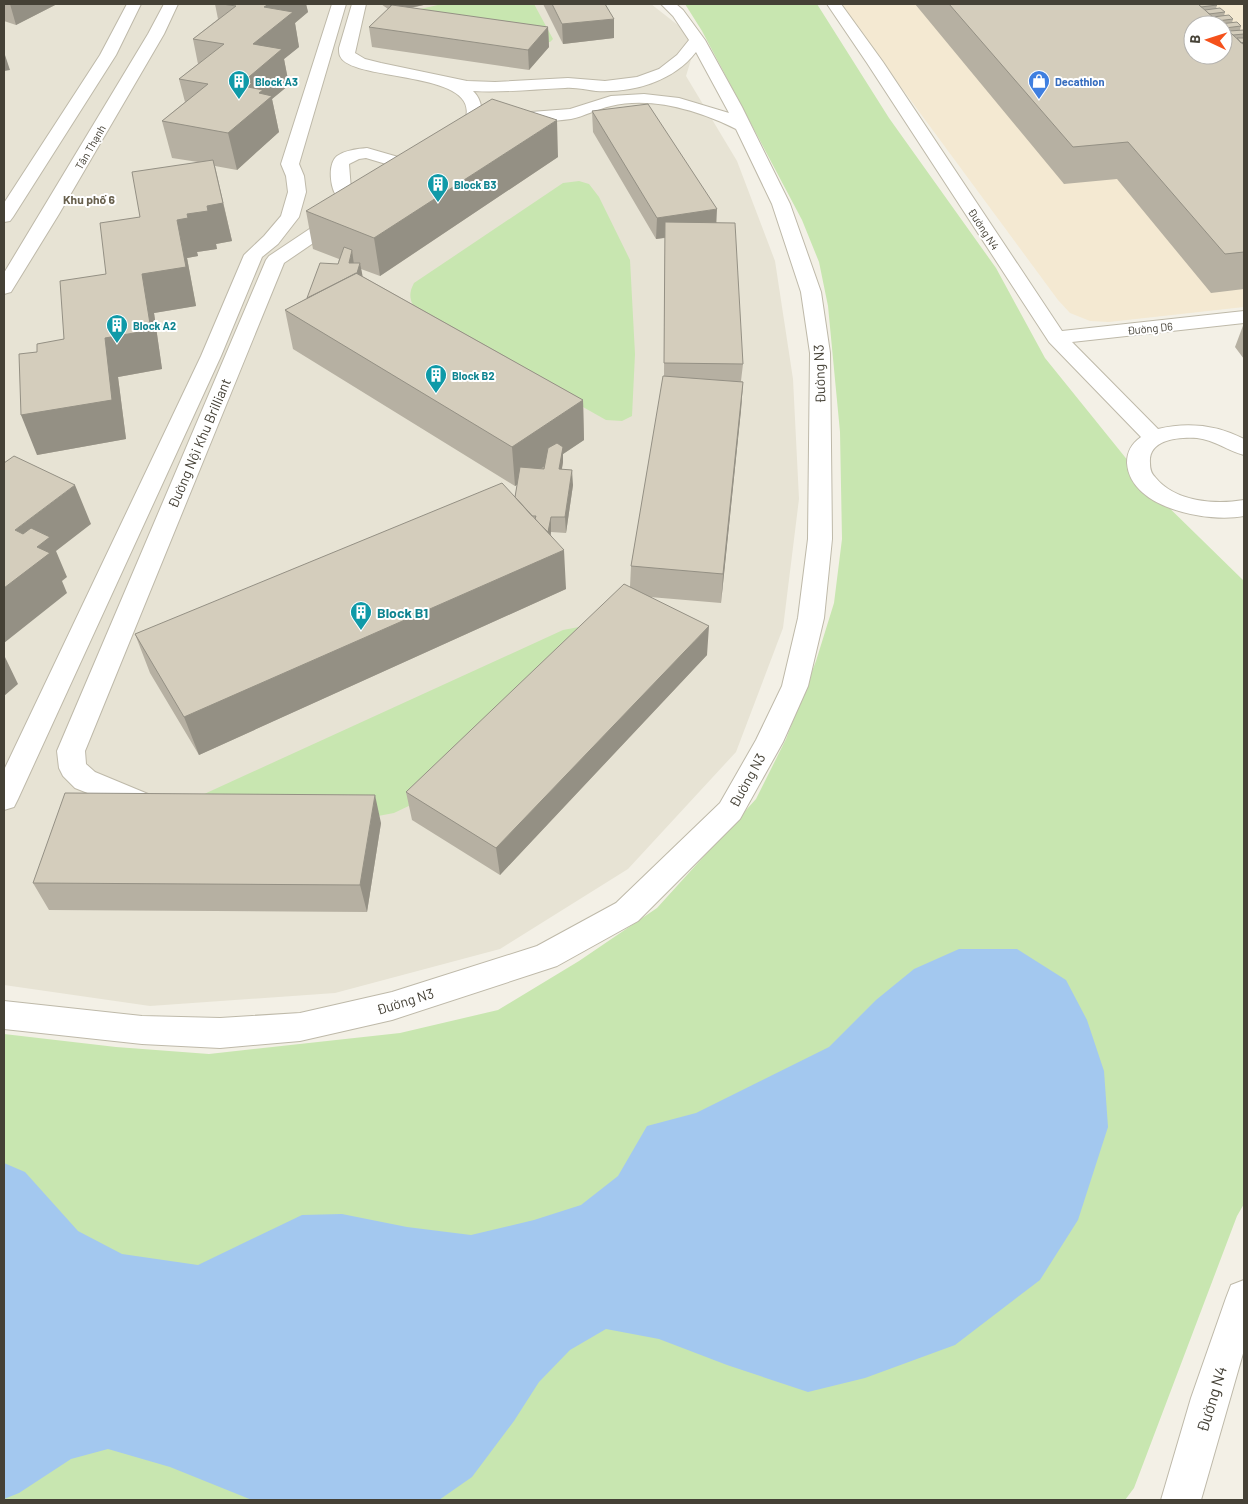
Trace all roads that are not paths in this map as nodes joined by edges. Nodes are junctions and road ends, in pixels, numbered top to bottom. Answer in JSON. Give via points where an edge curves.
{"nodes":[{"id":1,"x":134,"y":4,"type":"edge"},
{"id":2,"x":171,"y":4,"type":"edge"},
{"id":3,"x":339,"y":4,"type":"edge"},
{"id":4,"x":359,"y":4,"type":"edge"},
{"id":5,"x":668,"y":4,"type":"edge"},
{"id":6,"x":834,"y":4,"type":"edge"},
{"id":7,"x":697,"y":40,"type":"junction"},
{"id":8,"x":453,"y":84,"type":"junction"},
{"id":9,"x":587,"y":85,"type":"junction"},
{"id":10,"x":495,"y":88,"type":"junction"},
{"id":11,"x":474,"y":106,"type":"junction"},
{"id":12,"x":594,"y":107,"type":"junction"},
{"id":13,"x":496,"y":120,"type":"junction"},
{"id":14,"x":743,"y":126,"type":"junction"},
{"id":15,"x":463,"y":133,"type":"junction"},
{"id":16,"x":428,"y":157,"type":"junction"},
{"id":17,"x":376,"y":192,"type":"junction"},
{"id":18,"x":4,"y":217,"type":"edge"},
{"id":19,"x":4,"y":288,"type":"edge"},
{"id":20,"x":1244,"y":318,"type":"edge"},
{"id":21,"x":1056,"y":338,"type":"junction"},
{"id":22,"x":1154,"y":438,"type":"junction"},
{"id":23,"x":1244,"y":448,"type":"edge"},
{"id":24,"x":1241,"y":513,"type":"edge"},
{"id":25,"x":4,"y":799,"type":"edge"},
{"id":26,"x":138,"y":802,"type":"edge"},
{"id":27,"x":4,"y":1015,"type":"edge"},
{"id":28,"x":1244,"y":1298,"type":"edge"},
{"id":29,"x":1181,"y":1500,"type":"edge"}],
"edges":[{"from":1,"to":18,"type":"street","via":[[108,55]]},
{"from":2,"to":19,"type":"street","name":"Tân Thạnh"},
{"from":3,"to":25,"type":"street","via":[[290,164],[297,192],[290,217],[254,255],[211,356]]},
{"from":4,"to":8,"type":"street","via":[[347,55],[380,68]]},
{"from":5,"to":7,"type":"street","name":"Đường N3"},
{"from":6,"to":21,"type":"street","name":"Đường N4"},
{"from":7,"to":9,"type":"street","via":[[683,58],[663,73],[624,84]]},
{"from":7,"to":14,"type":"street","name":"Đường N3"},
{"from":8,"to":10,"type":"street"},
{"from":8,"to":11,"type":"street","via":[[469,93]]},
{"from":9,"to":10,"type":"street","via":[[563,82]]},
{"from":9,"to":12,"type":"street","via":[[601,95]]},
{"from":10,"to":11,"type":"street","via":[[481,93]]},
{"from":11,"to":13,"type":"street","via":[[485,118]]},
{"from":11,"to":15,"type":"street","name":"Đường Nội Khu Brilliant","via":[[472,124]]},
{"from":12,"to":13,"type":"street","name":"Đường Nội Khu Brilliant","via":[[577,113]]},
{"from":12,"to":14,"type":"street","name":"Đường Nội Khu Brilliant","via":[[624,100],[662,102],[713,112]]},
{"from":13,"to":15,"type":"street","name":"Đường Nội Khu Brilliant","via":[[478,124]]},
{"from":14,"to":27,"type":"street","name":"Đường N3","via":[[781,204],[811,292],[820,353],[820,529],[811,618],[795,686],[769,742],[730,811],[627,912],[546,957],[392,1006],[300,1027],[220,1033],[142,1030]]},
{"from":15,"to":16,"type":"street","name":"Đường Nội Khu Brilliant"},
{"from":16,"to":17,"type":"street","name":"Đường Nội Khu Brilliant"},
{"from":16,"to":17,"type":"street","via":[[356,154],[343,160],[340,164],[342,190],[346,196]]},
{"from":17,"to":26,"type":"street","name":"Đường Nội Khu Brilliant","via":[[276,260],[71,751],[74,768],[85,780]]},
{"from":20,"to":21,"type":"street","name":"Đường D6"},
{"from":21,"to":22,"type":"street","name":"Đường N4"},
{"from":22,"to":23,"type":"street","via":[[1177,431],[1198,432],[1219,436]]},
{"from":22,"to":24,"type":"street","via":[[1145,443],[1138,454],[1138,468],[1159,493],[1176,503],[1197,509]]},
{"from":28,"to":29,"type":"street","name":"Đường N4"}]}
